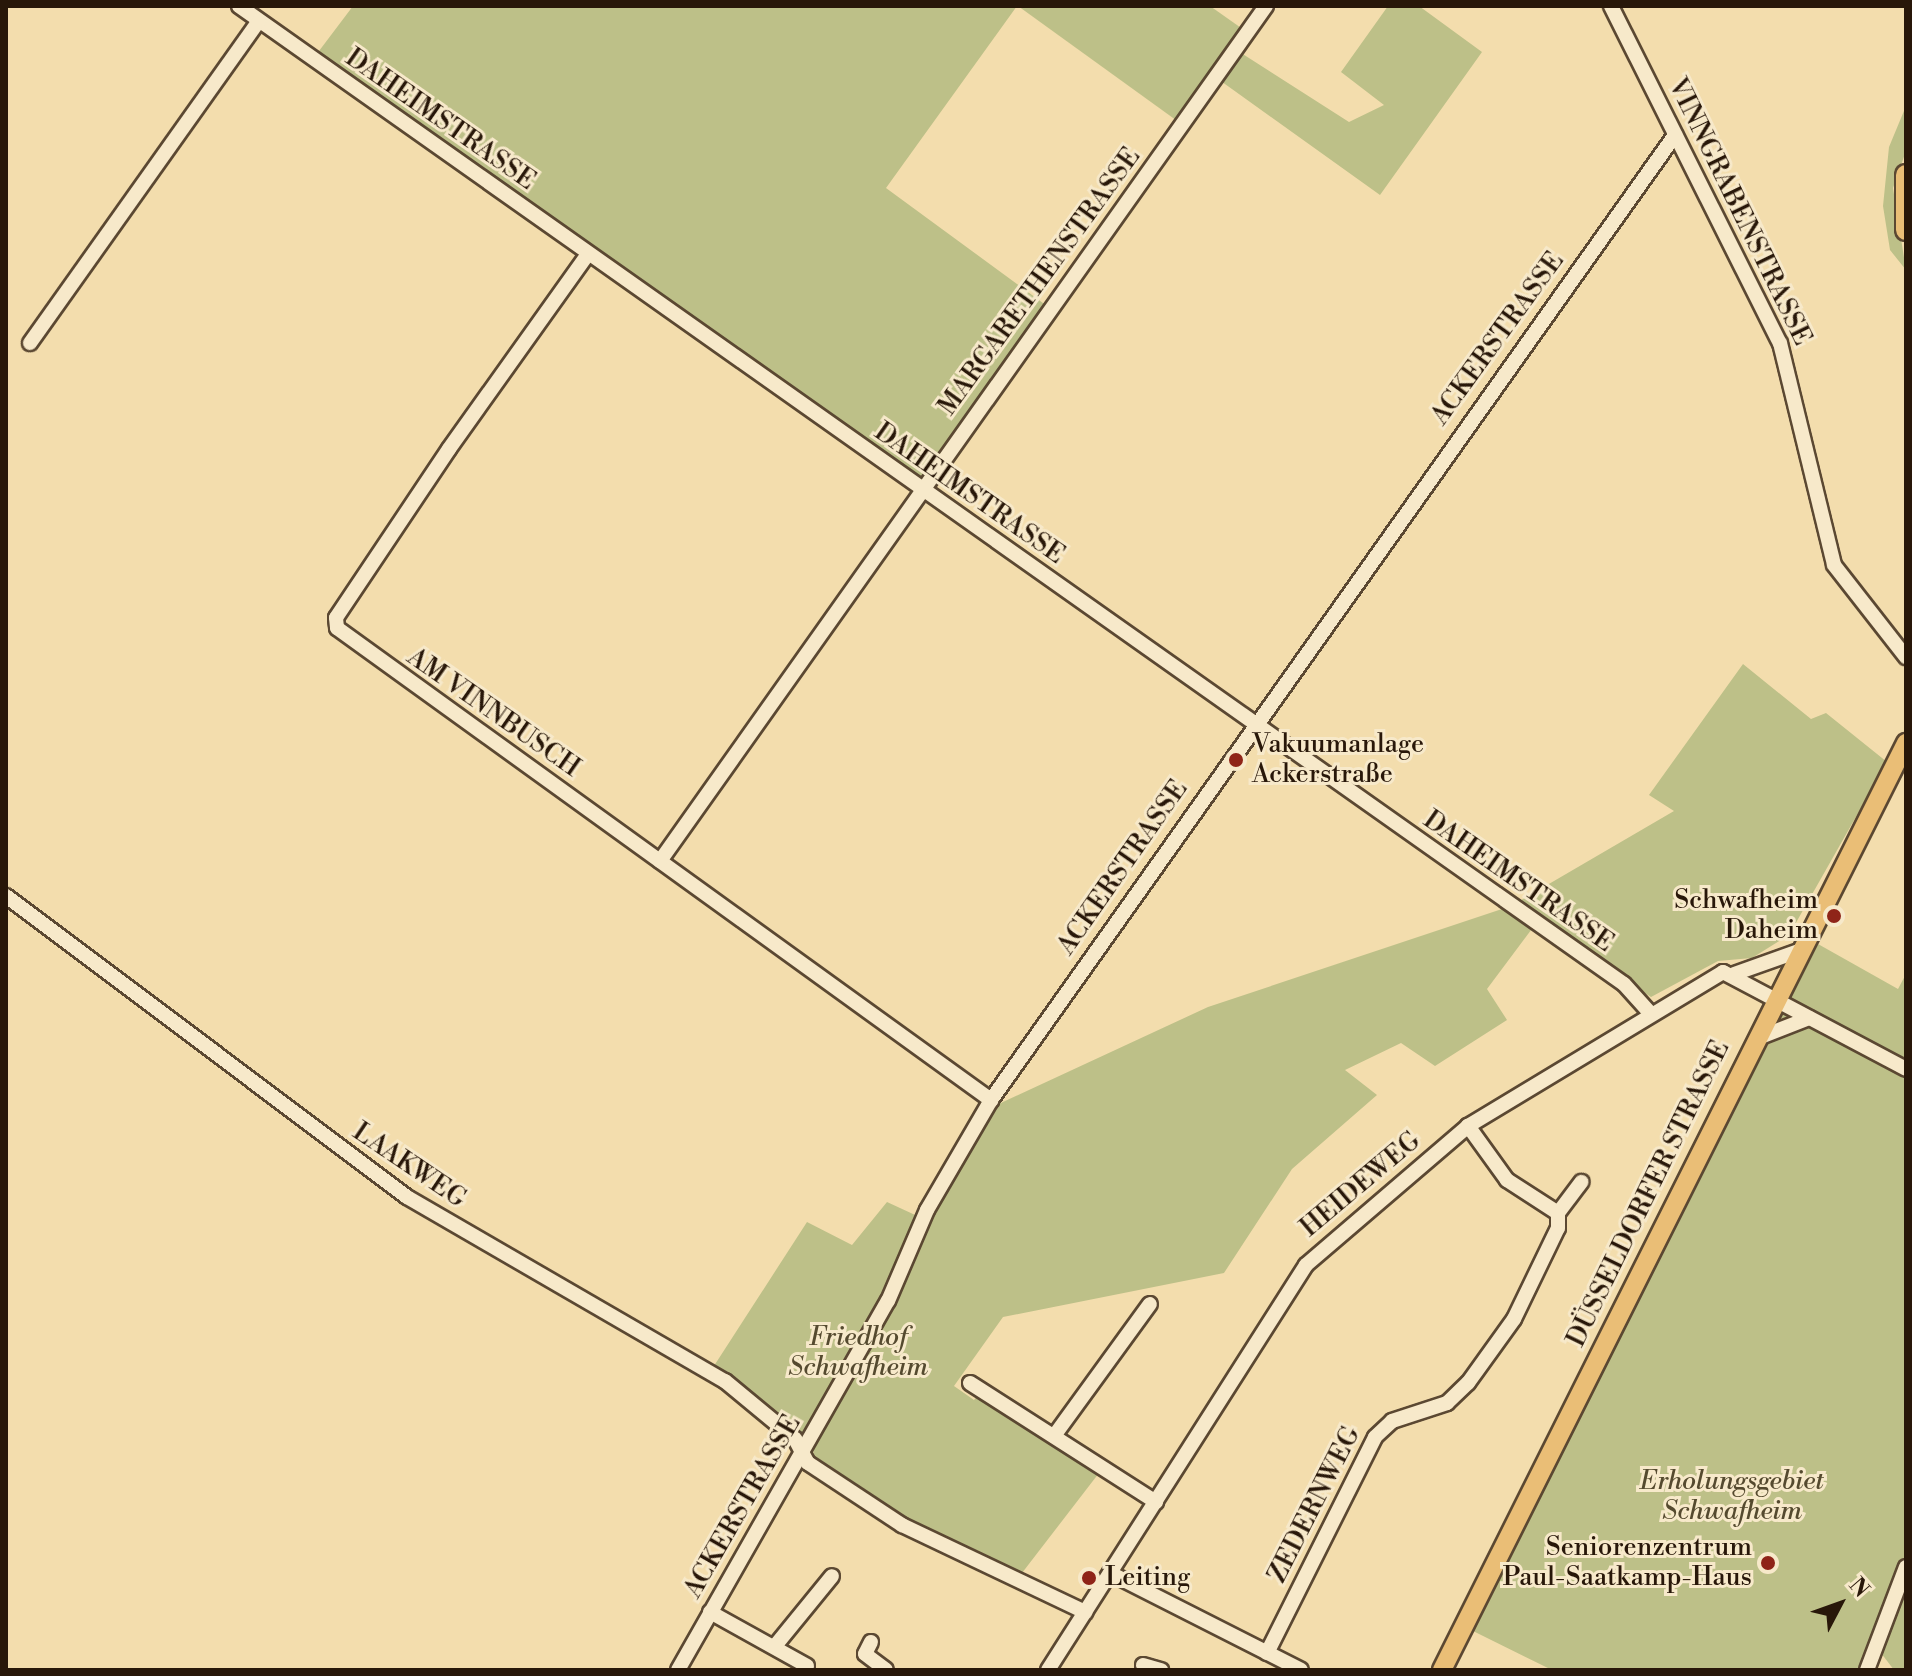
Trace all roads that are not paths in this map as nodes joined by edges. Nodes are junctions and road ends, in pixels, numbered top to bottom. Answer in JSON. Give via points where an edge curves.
{"nodes":[{"id":1,"x":239,"y":6,"type":"edge"},
{"id":2,"x":1266,"y":6,"type":"edge"},
{"id":3,"x":1611,"y":6,"type":"edge"},
{"id":4,"x":259,"y":21,"type":"junction"},
{"id":5,"x":1675,"y":135,"type":"junction"},
{"id":6,"x":1906,"y":175,"type":"edge"},
{"id":7,"x":1906,"y":230,"type":"edge"},
{"id":8,"x":588,"y":254,"type":"junction"},
{"id":9,"x":30,"y":343,"type":"dead end"},
{"id":10,"x":921,"y":490,"type":"junction"},
{"id":11,"x":1906,"y":657,"type":"edge"},
{"id":12,"x":1253,"y":723,"type":"junction"},
{"id":13,"x":1906,"y":743,"type":"edge"},
{"id":14,"x":660,"y":861,"type":"junction"},
{"id":15,"x":6,"y":896,"type":"edge"},
{"id":16,"x":1799,"y":951,"type":"junction"},
{"id":17,"x":1734,"y":974,"type":"junction"},
{"id":18,"x":1775,"y":996,"type":"junction"},
{"id":19,"x":1648,"y":1011,"type":"junction"},
{"id":20,"x":1809,"y":1018,"type":"junction"},
{"id":21,"x":1755,"y":1040,"type":"junction"},
{"id":22,"x":1906,"y":1069,"type":"edge"},
{"id":23,"x":991,"y":1100,"type":"junction"},
{"id":24,"x":1468,"y":1126,"type":"junction"},
{"id":25,"x":1581,"y":1182,"type":"dead end"},
{"id":26,"x":1558,"y":1213,"type":"junction"},
{"id":27,"x":1150,"y":1304,"type":"dead end"},
{"id":28,"x":970,"y":1383,"type":"dead end"},
{"id":29,"x":1054,"y":1436,"type":"junction"},
{"id":30,"x":801,"y":1450,"type":"junction"},
{"id":31,"x":1156,"y":1502,"type":"junction"},
{"id":32,"x":1906,"y":1567,"type":"edge"},
{"id":33,"x":1110,"y":1573,"type":"junction"},
{"id":34,"x":832,"y":1576,"type":"dead end"},
{"id":35,"x":710,"y":1612,"type":"junction"},
{"id":36,"x":1085,"y":1612,"type":"junction"},
{"id":37,"x":871,"y":1642,"type":"dead end"},
{"id":38,"x":775,"y":1646,"type":"junction"},
{"id":39,"x":1267,"y":1653,"type":"junction"},
{"id":40,"x":1143,"y":1665,"type":"dead end"},
{"id":41,"x":807,"y":1666,"type":"dead end"},
{"id":42,"x":678,"y":1670,"type":"edge"},
{"id":43,"x":886,"y":1670,"type":"edge"},
{"id":44,"x":1048,"y":1670,"type":"edge"},
{"id":45,"x":1161,"y":1670,"type":"edge"},
{"id":46,"x":1301,"y":1670,"type":"edge"},
{"id":47,"x":1442,"y":1670,"type":"edge"},
{"id":48,"x":1867,"y":1670,"type":"edge"}],
"edges":[{"from":1,"to":4,"type":"street","name":"DAHEIMSTRASSE"},
{"from":2,"to":10,"type":"street","name":"MARGARETHENSTRASSE"},
{"from":3,"to":5,"type":"street","name":"VINNGRABENSTRASSE"},
{"from":4,"to":8,"type":"street","name":"DAHEIMSTRASSE"},
{"from":4,"to":9,"type":"street"},
{"from":5,"to":11,"type":"street","name":"VINNGRABENSTRASSE","via":[[1780,343],[1834,565]]},
{"from":5,"to":12,"type":"street","name":"ACKERSTRASSE"},
{"from":6,"to":7,"type":"highway"},
{"from":8,"to":10,"type":"street","name":"DAHEIMSTRASSE"},
{"from":8,"to":14,"type":"street","name":"AM VINNBUSCH","via":[[440,462],[336,618],[337,628]]},
{"from":10,"to":12,"type":"street","name":"DAHEIMSTRASSE"},
{"from":10,"to":14,"type":"street","name":"MARGARETHENSTRASSE"},
{"from":12,"to":19,"type":"street","name":"DAHEIMSTRASSE","via":[[1624,984]]},
{"from":12,"to":23,"type":"street","name":"ACKERSTRASSE"},
{"from":13,"to":16,"type":"main road","name":"DÜSSELDORFER STRASSE"},
{"from":14,"to":23,"type":"street","name":"AM VINNBUSCH"},
{"from":15,"to":30,"type":"street","name":"LAAKWEG","via":[[407,1197],[691,1360]]},
{"from":16,"to":17,"type":"street","name":"HEIDEWEG"},
{"from":16,"to":18,"type":"main road","name":"DÜSSELDORFER STRASSE"},
{"from":17,"to":18,"type":"street"},
{"from":17,"to":19,"type":"street","name":"HEIDEWEG","via":[[1712,973]]},
{"from":18,"to":20,"type":"street"},
{"from":18,"to":21,"type":"main road","name":"DÜSSELDORFER STRASSE"},
{"from":19,"to":24,"type":"street","name":"HEIDEWEG"},
{"from":20,"to":21,"type":"street"},
{"from":20,"to":22,"type":"street"},
{"from":21,"to":47,"type":"main road","name":"DÜSSELDORFER STRASSE"},
{"from":23,"to":30,"type":"street","name":"ACKERSTRASSE","via":[[927,1210],[888,1301]]},
{"from":24,"to":26,"type":"street","via":[[1507,1180]]},
{"from":24,"to":31,"type":"street","name":"HEIDEWEG","via":[[1316,1252]]},
{"from":25,"to":26,"type":"street","name":"ZEDERNWEG"},
{"from":26,"to":39,"type":"street","name":"ZEDERNWEG","via":[[1548,1254],[1498,1346],[1447,1403],[1392,1421],[1375,1437]]},
{"from":27,"to":29,"type":"street"},
{"from":28,"to":29,"type":"street"},
{"from":29,"to":31,"type":"street"},
{"from":30,"to":35,"type":"street","name":"ACKERSTRASSE"},
{"from":30,"to":36,"type":"street","name":"LAAKWEG","via":[[808,1463],[902,1525]]},
{"from":31,"to":33,"type":"street","name":"HEIDEWEG"},
{"from":32,"to":48,"type":"street"},
{"from":33,"to":36,"type":"street","name":"HEIDEWEG"},
{"from":33,"to":39,"type":"street"},
{"from":34,"to":38,"type":"street"},
{"from":35,"to":38,"type":"street"},
{"from":35,"to":42,"type":"street","name":"ACKERSTRASSE"},
{"from":36,"to":44,"type":"street","name":"HEIDEWEG"},
{"from":37,"to":43,"type":"street","via":[[865,1654]]},
{"from":38,"to":41,"type":"street"},
{"from":39,"to":46,"type":"street"},
{"from":40,"to":45,"type":"street"}]}
